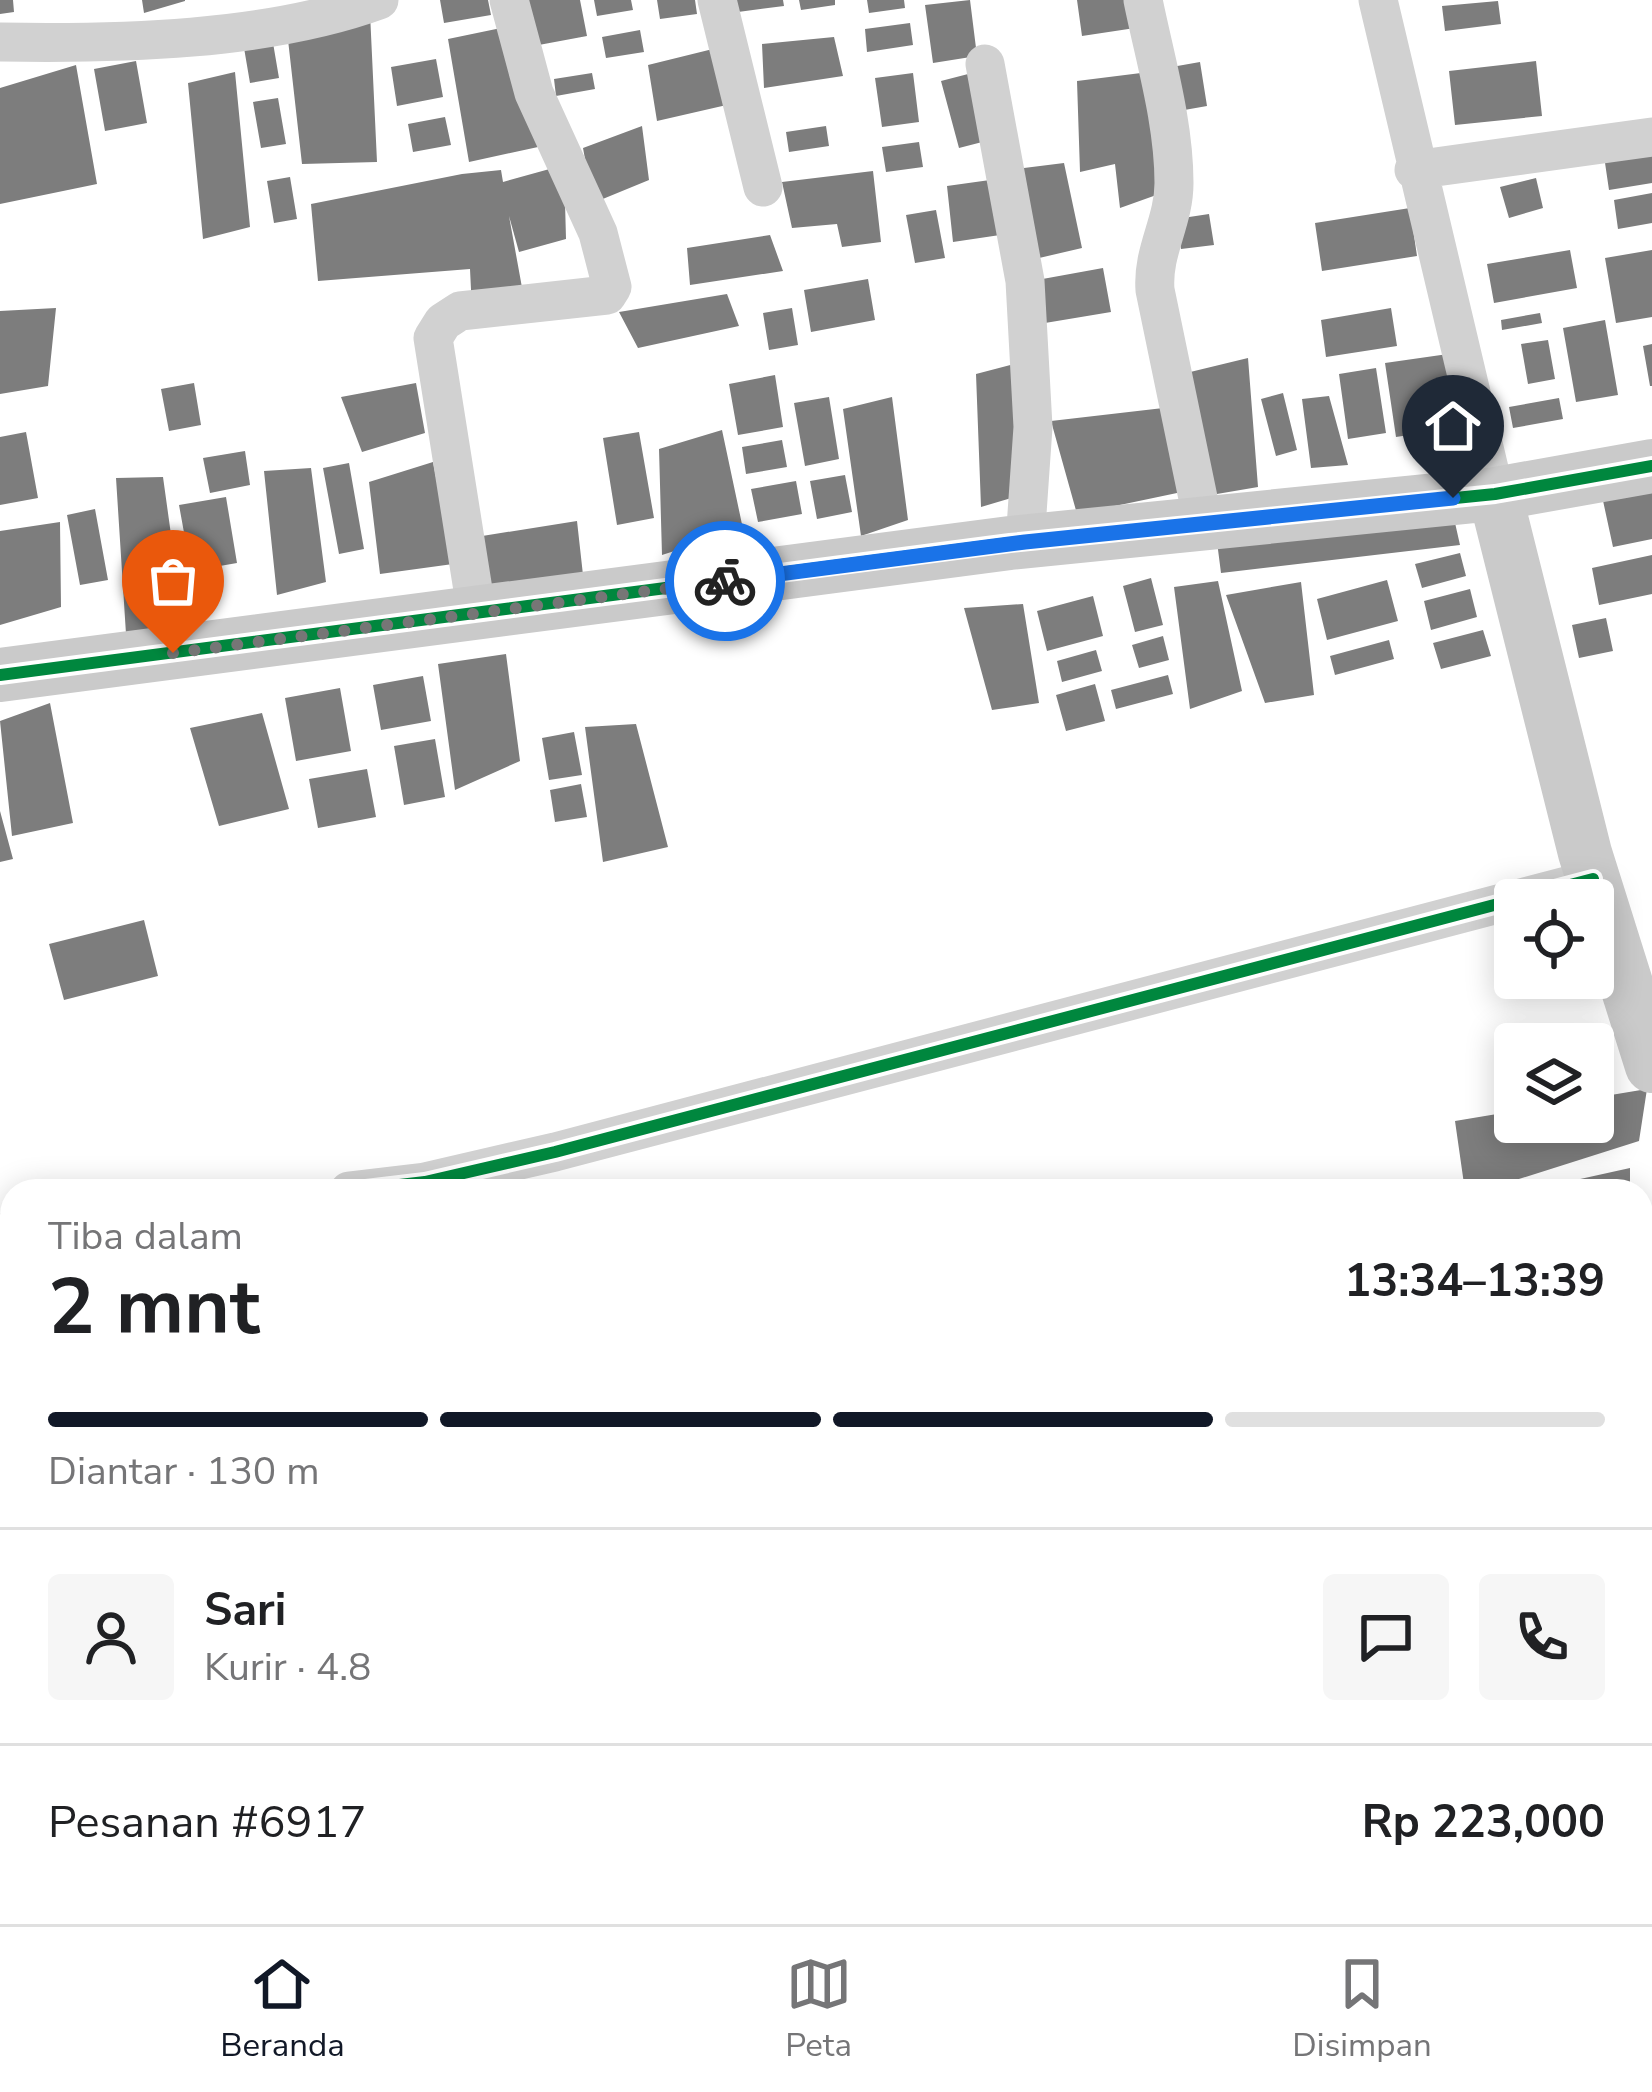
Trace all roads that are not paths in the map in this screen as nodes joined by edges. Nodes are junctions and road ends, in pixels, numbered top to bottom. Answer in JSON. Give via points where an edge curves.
{"nodes":[{"id":1,"x":379,"y":0,"type":"edge"},
{"id":2,"x":509,"y":0,"type":"edge"},
{"id":3,"x":718,"y":0,"type":"edge"},
{"id":4,"x":1143,"y":0,"type":"edge"},
{"id":5,"x":1378,"y":0,"type":"edge"},
{"id":6,"x":0,"y":42,"type":"edge"},
{"id":7,"x":985,"y":64,"type":"dead end"},
{"id":8,"x":1652,"y":137,"type":"edge"},
{"id":9,"x":1414,"y":170,"type":"junction"},
{"id":10,"x":764,"y":187,"type":"dead end"},
{"id":11,"x":1652,"y":466,"type":"edge"},
{"id":12,"x":1495,"y":494,"type":"junction"},
{"id":13,"x":1203,"y":522,"type":"junction"},
{"id":14,"x":1025,"y":542,"type":"junction"},
{"id":15,"x":477,"y":615,"type":"junction"},
{"id":16,"x":0,"y":675,"type":"edge"},
{"id":17,"x":1593,"y":879,"type":"edge"},
{"id":18,"x":1494,"y":905,"type":"edge"},
{"id":19,"x":1614,"y":946,"type":"edge"},
{"id":20,"x":1652,"y":1066,"type":"edge"},
{"id":21,"x":438,"y":1179,"type":"edge"}],
"edges":[{"from":1,"to":6,"type":"street","via":[[273,25],[139,40]]},
{"from":2,"to":15,"type":"street","via":[[535,92],[598,233],[612,286],[607,296],[460,311],[433,338]]},
{"from":3,"to":10,"type":"street"},
{"from":4,"to":13,"type":"street","via":[[1174,182],[1153,264],[1155,290]]},
{"from":5,"to":9,"type":"street"},
{"from":7,"to":14,"type":"street","via":[[1025,280],[1033,427]]},
{"from":8,"to":9,"type":"street"},
{"from":9,"to":12,"type":"street"},
{"from":11,"to":12,"type":"street"},
{"from":12,"to":13,"type":"street"},
{"from":12,"to":17,"type":"street"},
{"from":13,"to":14,"type":"street"},
{"from":14,"to":15,"type":"street"},
{"from":15,"to":16,"type":"street"},
{"from":18,"to":21,"type":"street"},
{"from":19,"to":20,"type":"street"}]}
